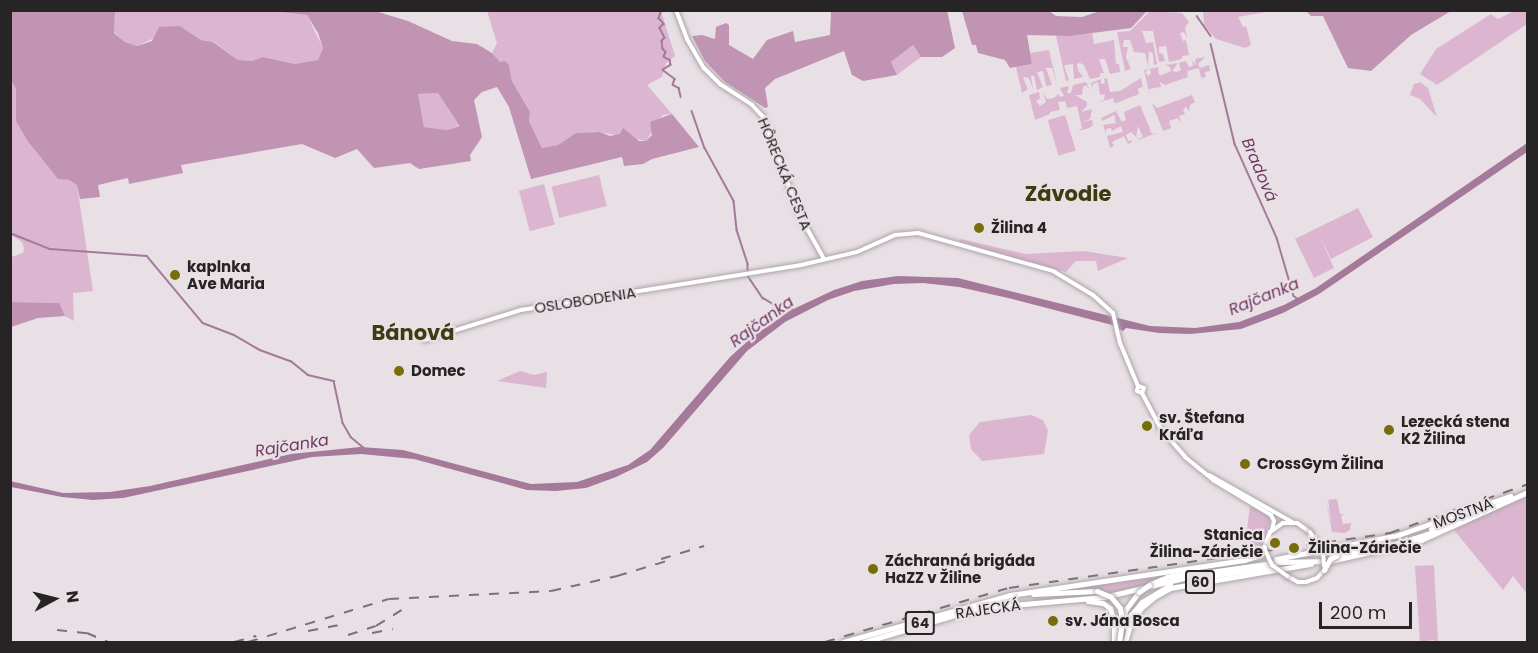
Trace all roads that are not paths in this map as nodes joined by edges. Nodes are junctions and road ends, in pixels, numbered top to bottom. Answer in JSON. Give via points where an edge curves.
{"nodes":[{"id":1,"x":676,"y":10,"type":"edge"},
{"id":2,"x":824,"y":259,"type":"junction"},
{"id":3,"x":424,"y":340,"type":"dead end"},
{"id":4,"x":1202,"y":472,"type":"junction"},
{"id":5,"x":1527,"y":491,"type":"edge"},
{"id":6,"x":1505,"y":501,"type":"junction"},
{"id":7,"x":1461,"y":514,"type":"junction"},
{"id":8,"x":1293,"y":522,"type":"junction"},
{"id":9,"x":1272,"y":530,"type":"junction"},
{"id":10,"x":1264,"y":547,"type":"junction"},
{"id":11,"x":1321,"y":547,"type":"junction"},
{"id":12,"x":1348,"y":552,"type":"junction"},
{"id":13,"x":1332,"y":560,"type":"junction"},
{"id":14,"x":1214,"y":564,"type":"junction"},
{"id":15,"x":1185,"y":569,"type":"junction"},
{"id":16,"x":1276,"y":569,"type":"junction"},
{"id":17,"x":1200,"y":570,"type":"junction"},
{"id":18,"x":1324,"y":570,"type":"junction"},
{"id":19,"x":1189,"y":579,"type":"junction"},
{"id":20,"x":1167,"y":582,"type":"junction"},
{"id":21,"x":1025,"y":592,"type":"junction"},
{"id":22,"x":1081,"y":599,"type":"junction"},
{"id":23,"x":1128,"y":631,"type":"junction"},
{"id":24,"x":843,"y":642,"type":"edge"},
{"id":25,"x":864,"y":642,"type":"edge"},
{"id":26,"x":1116,"y":642,"type":"edge"},
{"id":27,"x":1125,"y":642,"type":"edge"}],
"edges":[{"from":1,"to":2,"type":"street","name":"HÔRECKÁ CESTA","via":[[704,68],[764,117],[800,216]]},
{"from":2,"to":3,"type":"street","name":"OSLOBODENIA","via":[[521,310]]},
{"from":2,"to":4,"type":"street","name":"OSLOBODENIA","via":[[857,252],[895,235],[924,233],[1061,274],[1101,301],[1114,315],[1138,386],[1144,388],[1142,393],[1164,433]]},
{"from":4,"to":8,"type":"street"},
{"from":4,"to":9,"type":"street","via":[[1271,514]]},
{"from":5,"to":6,"type":"main road","name":"MOSTNÁ","number":"60"},
{"from":5,"to":7,"type":"main road","name":"MOSTNÁ","number":"60"},
{"from":6,"to":12,"type":"main road","via":[[1419,537]]},
{"from":6,"to":13,"type":"main road","name":"MOSTNÁ","number":"60","via":[[1421,540]]},
{"from":7,"to":12,"type":"main road","via":[[1423,532]]},
{"from":7,"to":17,"type":"main road","name":"MOSTNÁ","number":"60","via":[[1377,540]]},
{"from":8,"to":9,"type":"street"},
{"from":8,"to":11,"type":"street","bridge":true,"via":[[1308,529]]},
{"from":9,"to":10,"type":"street"},
{"from":10,"to":14,"type":"main road","bridge":true,"via":[[1259,556]]},
{"from":10,"to":16,"type":"street","bridge":true},
{"from":11,"to":12,"type":"main road","bridge":true,"via":[[1329,553]]},
{"from":11,"to":18,"type":"street","bridge":true},
{"from":12,"to":18,"type":"main road","bridge":true,"via":[[1331,558]]},
{"from":13,"to":20,"type":"main road","via":[[1280,562]]},
{"from":13,"to":23,"type":"main road","name":"MOSTNÁ","number":"60","via":[[1170,588],[1146,603]]},
{"from":14,"to":15,"type":"main road"},
{"from":14,"to":17,"type":"main road"},
{"from":15,"to":17,"type":"main road"},
{"from":15,"to":21,"type":"main road"},
{"from":16,"to":18,"type":"street","bridge":true,"via":[[1302,583],[1319,577]]},
{"from":16,"to":19,"type":"main road"},
{"from":17,"to":26,"type":"main road","name":"MOSTNÁ","number":"60","bridge":true,"via":[[1167,577],[1140,592],[1122,616]]},
{"from":19,"to":20,"type":"main road"},
{"from":19,"to":23,"type":"main road","via":[[1147,597],[1131,615]]},
{"from":20,"to":22,"type":"main road","name":"RAJECKÁ"},
{"from":21,"to":24,"type":"main road","name":"RAJECKÁ","number":"64"},
{"from":21,"to":26,"type":"main road","bridge":true,"via":[[1097,591],[1111,597],[1120,608],[1122,621]]},
{"from":22,"to":25,"type":"main road","name":"RAJECKÁ","number":"64","via":[[978,608]]},
{"from":22,"to":26,"type":"main road","via":[[1110,608]]},
{"from":23,"to":27,"type":"main road","name":"MOSTNÁ","number":"60"}]}
